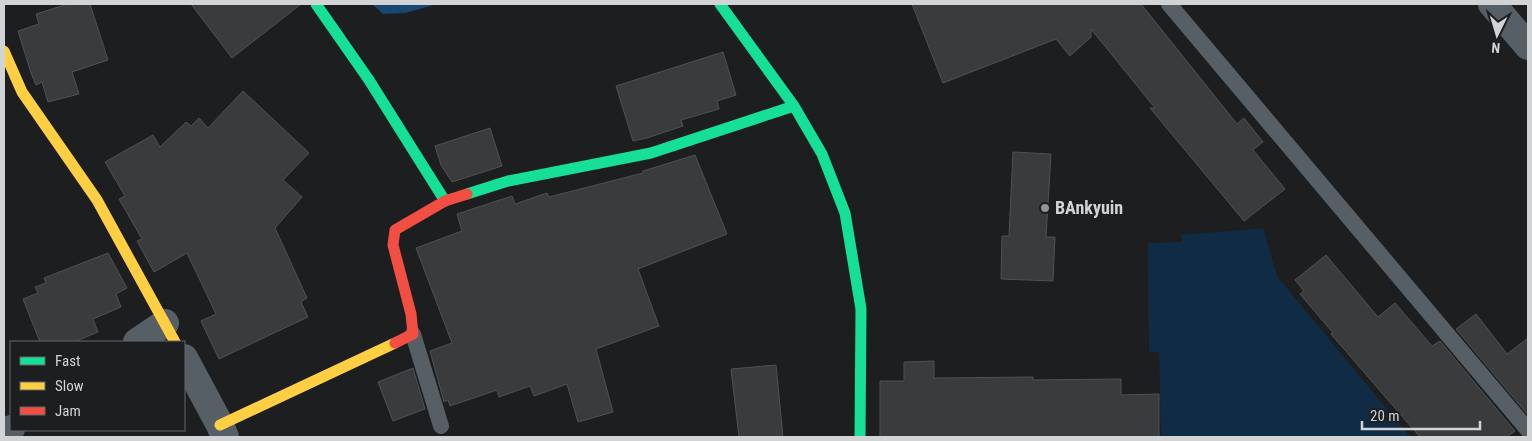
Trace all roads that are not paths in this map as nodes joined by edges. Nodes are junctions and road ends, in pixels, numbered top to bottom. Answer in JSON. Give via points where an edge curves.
{"nodes":[{"id":1,"x":316,"y":4,"type":"edge"},
{"id":2,"x":720,"y":4,"type":"edge"},
{"id":3,"x":1169,"y":4,"type":"edge"},
{"id":4,"x":1492,"y":4,"type":"edge"},
{"id":5,"x":1528,"y":46,"type":"edge"},
{"id":6,"x":4,"y":51,"type":"edge"},
{"id":7,"x":794,"y":106,"type":"junction"},
{"id":8,"x":445,"y":201,"type":"junction"},
{"id":9,"x":170,"y":333,"type":"edge"},
{"id":10,"x":412,"y":334,"type":"junction"},
{"id":11,"x":141,"y":341,"type":"edge"},
{"id":12,"x":185,"y":360,"type":"edge"},
{"id":13,"x":441,"y":426,"type":"dead end"},
{"id":14,"x":1528,"y":430,"type":"edge"},
{"id":15,"x":222,"y":431,"type":"edge"},
{"id":16,"x":860,"y":437,"type":"edge"}],
"edges":[{"from":1,"to":8,"type":"street","via":[[370,80]]},
{"from":2,"to":7,"type":"street"},
{"from":3,"to":14,"type":"lane"},
{"from":4,"to":5,"type":"street"},
{"from":6,"to":9,"type":"street","via":[[22,92],[97,200]]},
{"from":7,"to":8,"type":"street","via":[[651,153],[508,181]]},
{"from":7,"to":16,"type":"street","via":[[822,154],[845,213],[861,309]]},
{"from":8,"to":10,"type":"street","via":[[395,230],[393,245],[411,314]]},
{"from":9,"to":11,"type":"street"},
{"from":10,"to":13,"type":"lane"},
{"from":10,"to":15,"type":"street"},
{"from":12,"to":15,"type":"street"}]}
